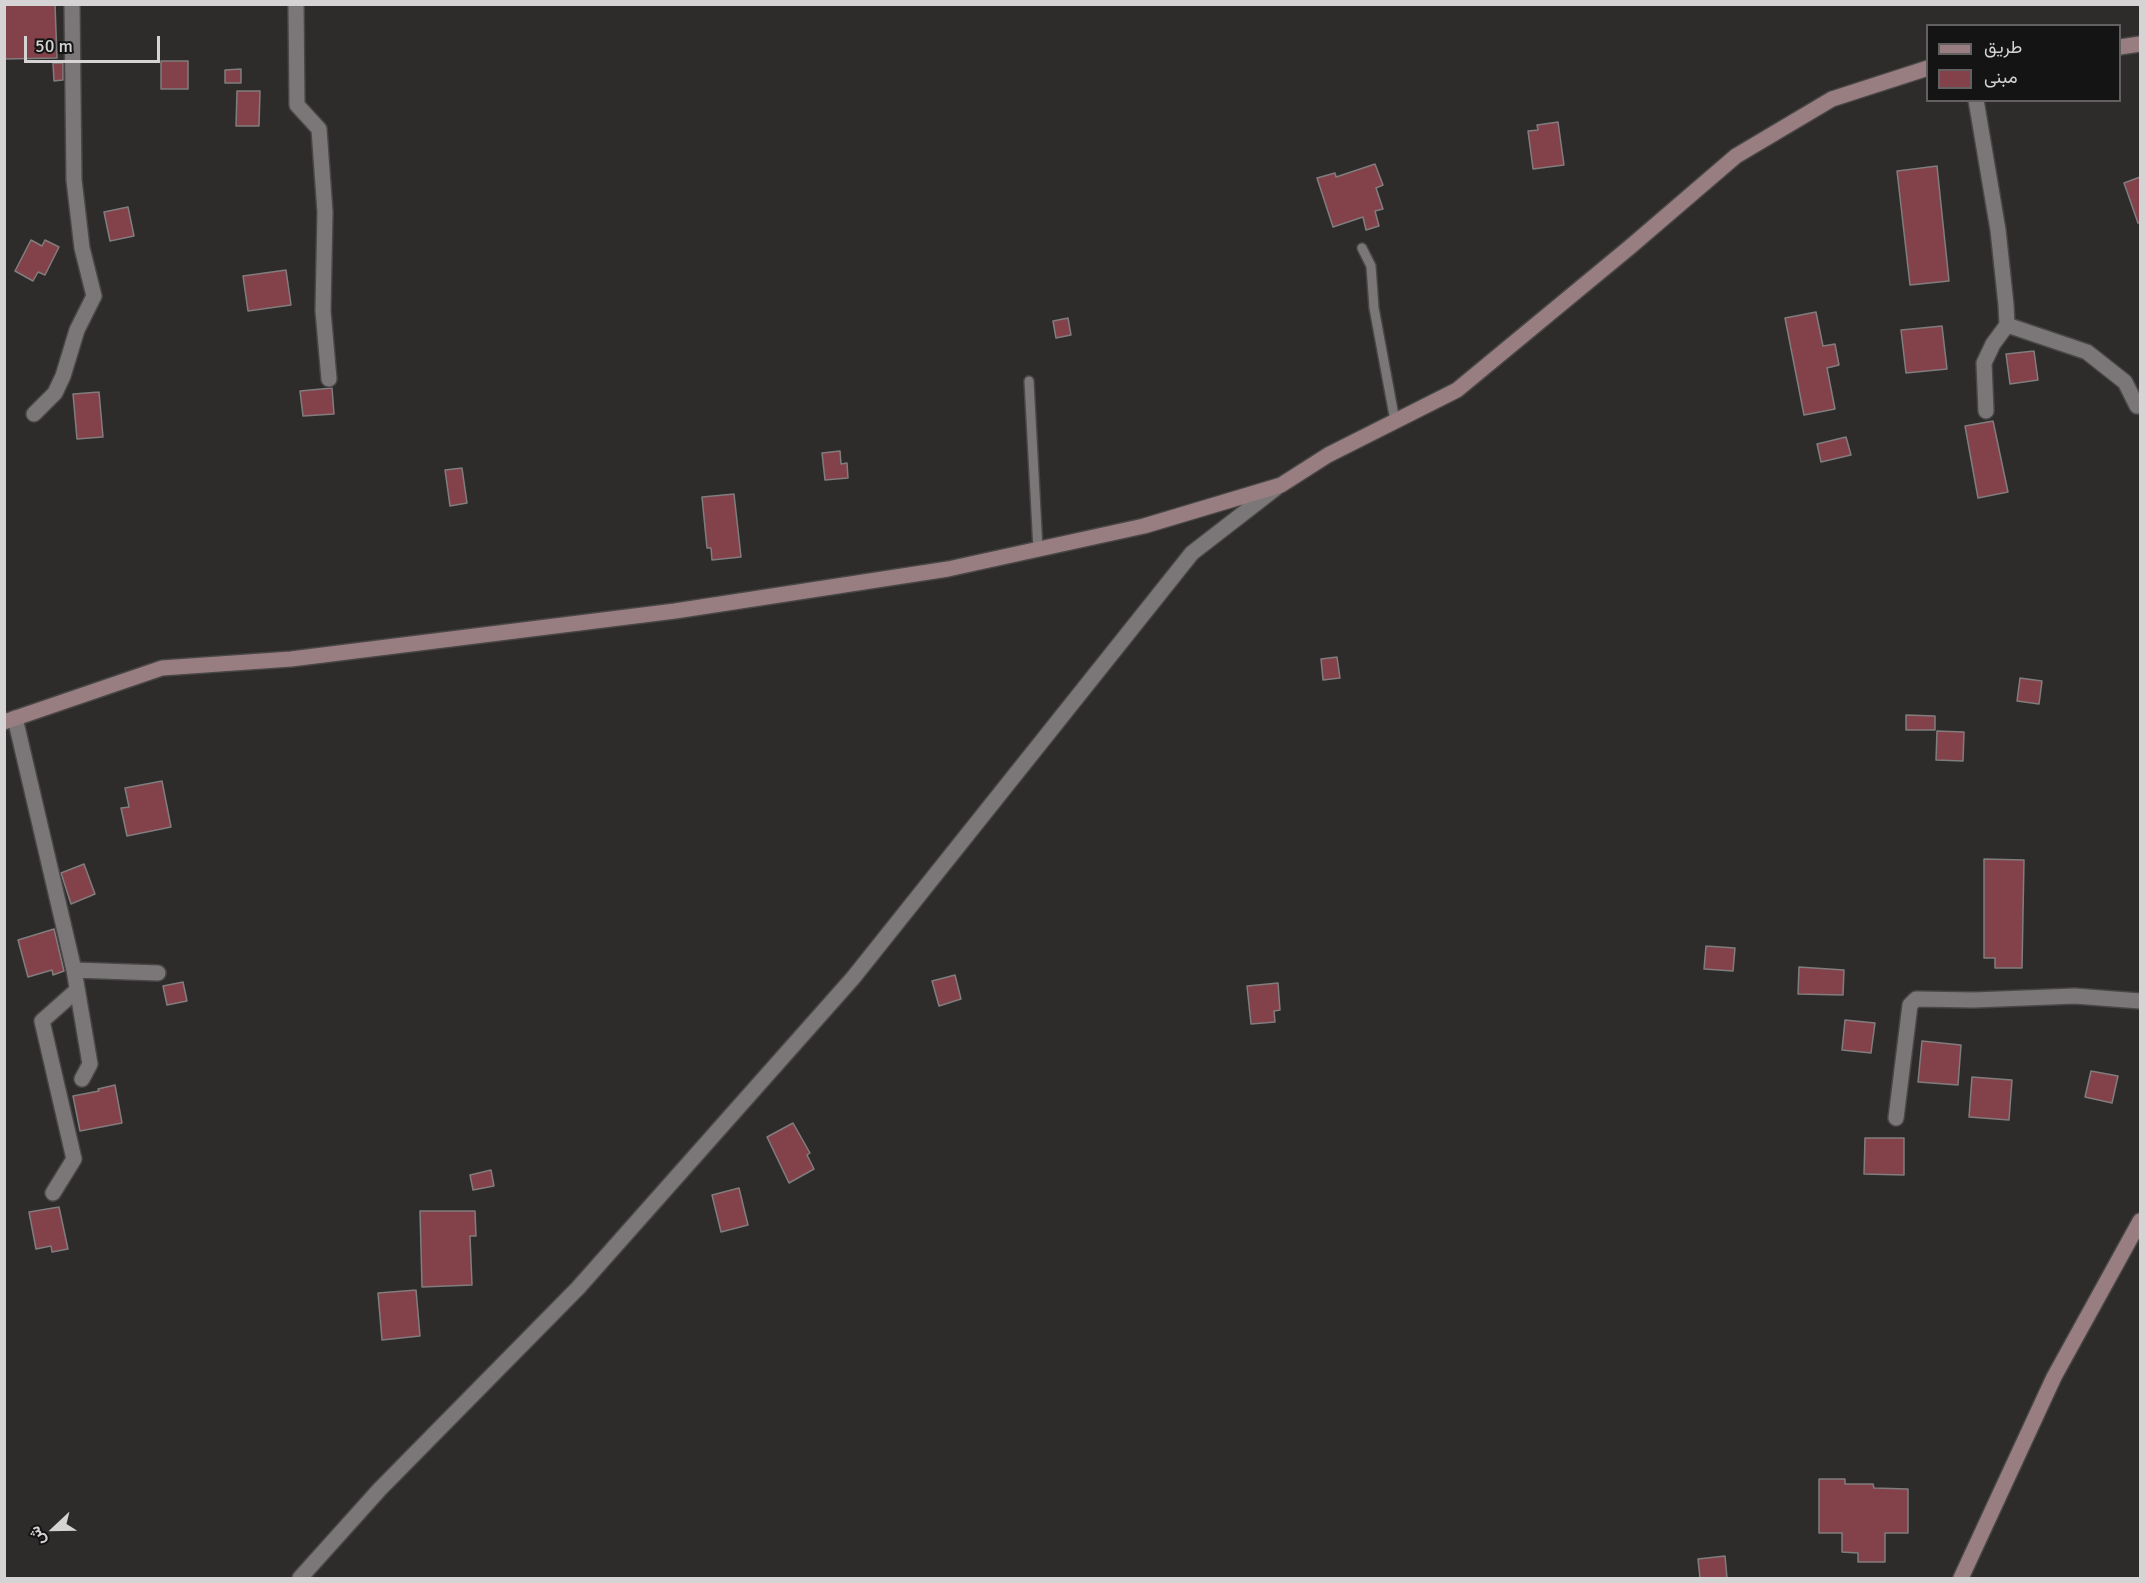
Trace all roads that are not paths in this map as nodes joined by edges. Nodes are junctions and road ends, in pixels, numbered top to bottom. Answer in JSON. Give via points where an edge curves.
{"nodes":[{"id":1,"x":72,"y":4,"type":"edge"},
{"id":2,"x":296,"y":4,"type":"edge"},
{"id":3,"x":2140,"y":44,"type":"edge"},
{"id":4,"x":2121,"y":47,"type":"edge"},
{"id":5,"x":1926,"y":69,"type":"edge"},
{"id":6,"x":1976,"y":102,"type":"edge"},
{"id":7,"x":1362,"y":248,"type":"dead end"},
{"id":8,"x":2007,"y":325,"type":"junction"},
{"id":9,"x":329,"y":380,"type":"dead end"},
{"id":10,"x":1029,"y":381,"type":"dead end"},
{"id":11,"x":2140,"y":406,"type":"edge"},
{"id":12,"x":1986,"y":411,"type":"dead end"},
{"id":13,"x":34,"y":414,"type":"dead end"},
{"id":14,"x":1395,"y":421,"type":"junction"},
{"id":15,"x":1281,"y":484,"type":"junction"},
{"id":16,"x":1038,"y":549,"type":"junction"},
{"id":17,"x":10,"y":720,"type":"edge"},
{"id":18,"x":74,"y":970,"type":"junction"},
{"id":19,"x":158,"y":973,"type":"dead end"},
{"id":20,"x":77,"y":990,"type":"junction"},
{"id":21,"x":2140,"y":1001,"type":"edge"},
{"id":22,"x":82,"y":1079,"type":"dead end"},
{"id":23,"x":1896,"y":1118,"type":"dead end"},
{"id":24,"x":53,"y":1193,"type":"dead end"},
{"id":25,"x":2140,"y":1221,"type":"edge"},
{"id":26,"x":300,"y":1578,"type":"edge"},
{"id":27,"x":1961,"y":1578,"type":"edge"}],
"edges":[{"from":1,"to":13,"type":"street","via":[[74,180],[82,248],[94,296],[77,330],[55,393]]},
{"from":2,"to":9,"type":"street","via":[[297,105],[318,129],[320,141],[325,212],[323,311]]},
{"from":3,"to":4,"type":"street"},
{"from":5,"to":14,"type":"street","via":[[1832,99],[1736,156],[1457,390]]},
{"from":6,"to":8,"type":"street","via":[[1998,230]]},
{"from":7,"to":14,"type":"lane","via":[[1371,266],[1374,308]]},
{"from":8,"to":11,"type":"street","via":[[2087,352],[2125,382]]},
{"from":8,"to":12,"type":"street","via":[[1984,363]]},
{"from":10,"to":16,"type":"lane"},
{"from":14,"to":15,"type":"street"},
{"from":15,"to":16,"type":"street","via":[[1144,526]]},
{"from":15,"to":26,"type":"street","via":[[1192,553],[853,978],[578,1288],[380,1489]]},
{"from":16,"to":17,"type":"street","via":[[948,569],[675,611],[291,659],[162,668]]},
{"from":17,"to":18,"type":"street"},
{"from":18,"to":19,"type":"street"},
{"from":18,"to":20,"type":"street"},
{"from":20,"to":22,"type":"street","via":[[90,1064]]},
{"from":20,"to":24,"type":"street","via":[[42,1021],[74,1159]]},
{"from":21,"to":23,"type":"street","via":[[2075,996],[1916,999],[1910,1005]]},
{"from":25,"to":27,"type":"street","via":[[2054,1377]]}]}
